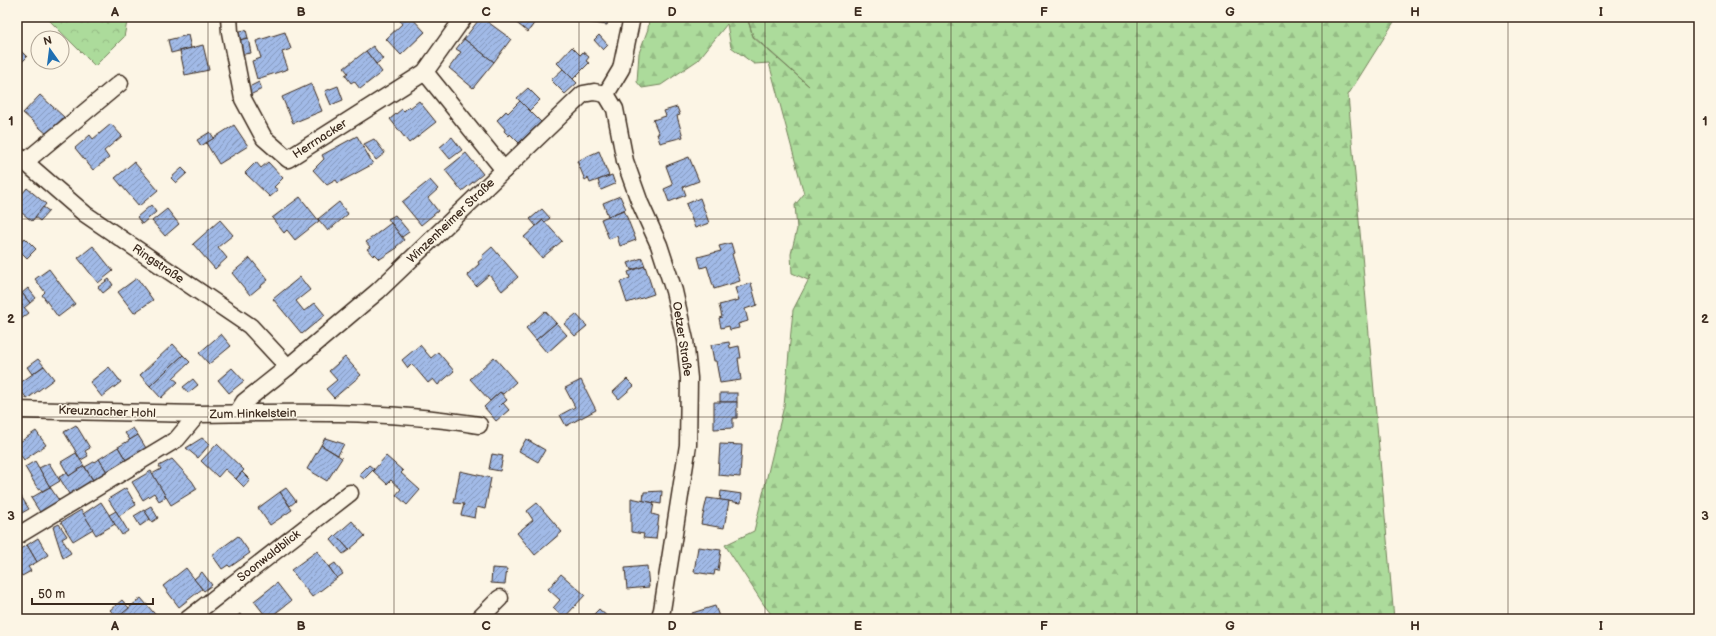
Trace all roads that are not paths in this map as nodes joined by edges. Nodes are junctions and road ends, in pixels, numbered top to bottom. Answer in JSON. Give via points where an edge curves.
{"nodes":[{"id":1,"x":229,"y":17,"type":"edge"},
{"id":2,"x":464,"y":17,"type":"edge"},
{"id":3,"x":632,"y":17,"type":"edge"},
{"id":4,"x":425,"y":72,"type":"junction"},
{"id":5,"x":120,"y":83,"type":"dead end"},
{"id":6,"x":606,"y":94,"type":"junction"},
{"id":7,"x":21,"y":159,"type":"edge"},
{"id":8,"x":504,"y":170,"type":"junction"},
{"id":9,"x":288,"y":367,"type":"junction"},
{"id":10,"x":17,"y":410,"type":"edge"},
{"id":11,"x":237,"y":413,"type":"junction"},
{"id":12,"x":198,"y":414,"type":"junction"},
{"id":13,"x":479,"y":426,"type":"dead end"},
{"id":14,"x":350,"y":493,"type":"dead end"},
{"id":15,"x":17,"y":536,"type":"edge"},
{"id":16,"x":500,"y":598,"type":"dead end"},
{"id":17,"x":188,"y":619,"type":"edge"},
{"id":18,"x":479,"y":619,"type":"edge"},
{"id":19,"x":659,"y":619,"type":"edge"}],
"edges":[{"from":1,"to":4,"type":"street","name":"Herrnacker","via":[[243,99],[264,138],[288,159]]},
{"from":2,"to":4,"type":"street","name":"Herrnacker"},
{"from":3,"to":6,"type":"street","via":[[621,69]]},
{"from":4,"to":8,"type":"street"},
{"from":5,"to":7,"type":"street","name":"Ringstraße"},
{"from":6,"to":8,"type":"street","name":"Winzenheimer Straße","via":[[583,94]]},
{"from":6,"to":19,"type":"street","name":"Oetzer Straße","via":[[615,109],[625,161],[659,245],[674,291],[685,340],[689,378],[688,445]]},
{"from":7,"to":9,"type":"street","name":"Ringstraße","via":[[85,214],[250,326]]},
{"from":8,"to":9,"type":"street","name":"Winzenheimer Straße","via":[[378,291]]},
{"from":9,"to":11,"type":"street","name":"Winzenheimer Straße","via":[[244,402]]},
{"from":10,"to":12,"type":"street","name":"Kreuznacher Hohl"},
{"from":11,"to":12,"type":"street","name":"Zum Hinkelstein"},
{"from":11,"to":13,"type":"street","name":"Zum Hinkelstein","via":[[340,413],[447,420]]},
{"from":12,"to":15,"type":"street","name":"Zum Hinkelstein","via":[[177,438]]},
{"from":14,"to":17,"type":"street","name":"Soonwaldblick"},
{"from":16,"to":18,"type":"street"}]}
